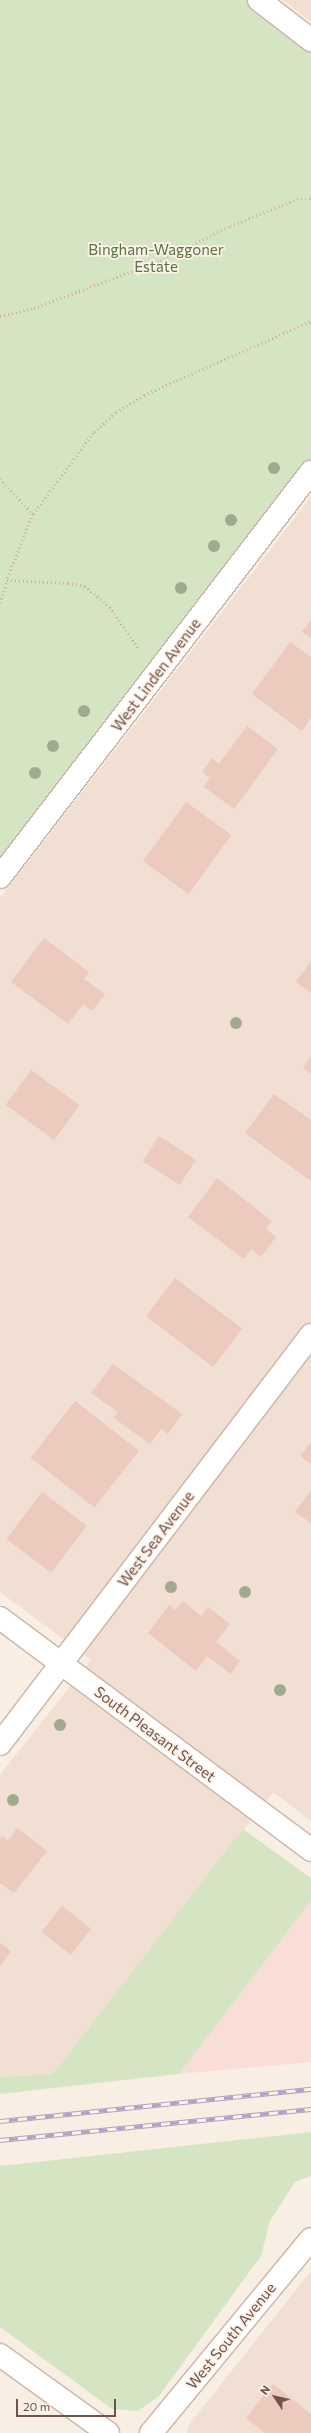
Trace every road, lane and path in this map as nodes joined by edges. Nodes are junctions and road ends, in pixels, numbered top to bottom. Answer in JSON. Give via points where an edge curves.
{"nodes":[{"id":1,"x":259,"y":0,"type":"edge"},
{"id":2,"x":311,"y":40,"type":"edge"},
{"id":3,"x":311,"y":199,"type":"edge"},
{"id":4,"x":0,"y":316,"type":"edge"},
{"id":5,"x":311,"y":322,"type":"edge"},
{"id":6,"x":311,"y":472,"type":"edge"},
{"id":7,"x":0,"y":480,"type":"edge"},
{"id":8,"x":33,"y":514,"type":"junction"},
{"id":9,"x":7,"y":580,"type":"junction"},
{"id":10,"x":0,"y":603,"type":"edge"},
{"id":11,"x":157,"y":673,"type":"junction"},
{"id":12,"x":0,"y":877,"type":"edge"},
{"id":13,"x":311,"y":1335,"type":"edge"},
{"id":14,"x":0,"y":1618,"type":"edge"},
{"id":15,"x":61,"y":1664,"type":"junction"},
{"id":16,"x":0,"y":1744,"type":"edge"},
{"id":17,"x":311,"y":1850,"type":"edge"},
{"id":18,"x":311,"y":2239,"type":"edge"},
{"id":19,"x":0,"y":2355,"type":"edge"},
{"id":20,"x":108,"y":2433,"type":"edge"},
{"id":21,"x":151,"y":2433,"type":"edge"}],
"edges":[{"from":1,"to":2,"type":"street"},
{"from":3,"to":4,"type":"path","via":[[297,199],[230,226],[160,261],[34,308]]},
{"from":5,"to":8,"type":"path","via":[[144,395],[116,412],[94,432]]},
{"from":6,"to":11,"type":"street","name":"West Linden Avenue"},
{"from":7,"to":8,"type":"path"},
{"from":8,"to":9,"type":"path"},
{"from":9,"to":10,"type":"path"},
{"from":9,"to":11,"type":"path","via":[[85,586],[110,607]]},
{"from":11,"to":12,"type":"street","name":"West Linden Avenue"},
{"from":13,"to":15,"type":"street","name":"West Sea Avenue"},
{"from":14,"to":15,"type":"street","name":"South Pleasant Street"},
{"from":15,"to":16,"type":"street","name":"West Sea Avenue"},
{"from":15,"to":17,"type":"street","name":"South Pleasant Street"},
{"from":18,"to":21,"type":"street","name":"West South Avenue"},
{"from":19,"to":20,"type":"street"}]}
